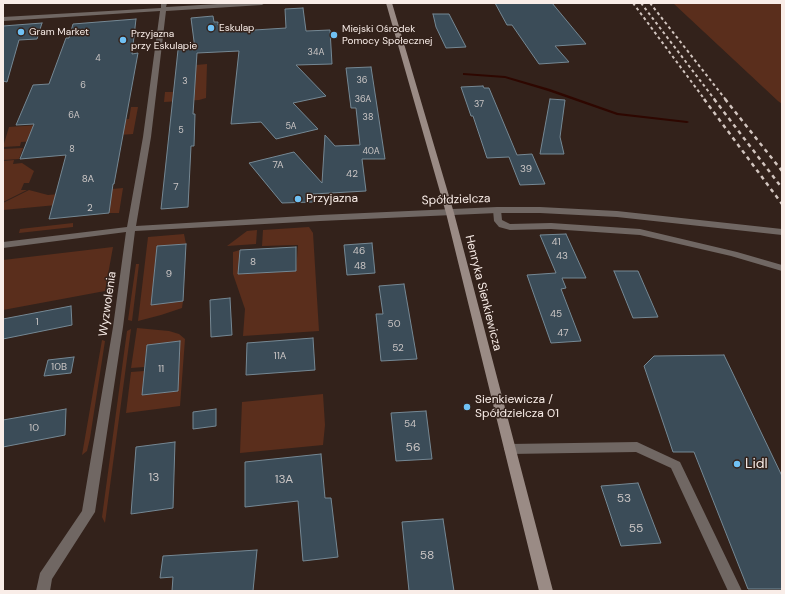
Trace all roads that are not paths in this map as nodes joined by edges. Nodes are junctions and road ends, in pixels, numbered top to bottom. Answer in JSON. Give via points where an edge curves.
{"nodes":[{"id":1,"x":262,"y":3,"type":"edge"},
{"id":2,"x":389,"y":3,"type":"edge"},
{"id":3,"x":163,"y":6,"type":"edge"},
{"id":4,"x":3,"y":19,"type":"edge"},
{"id":5,"x":497,"y":210,"type":"junction"},
{"id":6,"x":450,"y":212,"type":"junction"},
{"id":7,"x":131,"y":229,"type":"junction"},
{"id":8,"x":782,"y":232,"type":"edge"},
{"id":9,"x":3,"y":245,"type":"edge"},
{"id":10,"x":782,"y":268,"type":"edge"},
{"id":11,"x":510,"y":449,"type":"junction"},
{"id":12,"x":43,"y":591,"type":"edge"},
{"id":13,"x":546,"y":591,"type":"edge"},
{"id":14,"x":735,"y":591,"type":"edge"}],
"edges":[{"from":1,"to":3,"type":"street"},
{"from":2,"to":6,"type":"street","name":"Henryka Sienkiewicza"},
{"from":3,"to":4,"type":"street"},
{"from":3,"to":7,"type":"street","name":"Wyzwolenia","via":[[147,137]]},
{"from":5,"to":6,"type":"street","name":"Spółdzielcza"},
{"from":5,"to":8,"type":"street","name":"Spółdzielcza","via":[[617,214]]},
{"from":5,"to":10,"type":"street","via":[[498,221],[510,228],[557,226],[640,232]]},
{"from":6,"to":7,"type":"street","name":"Spółdzielcza"},
{"from":6,"to":11,"type":"street","name":"Henryka Sienkiewicza"},
{"from":7,"to":9,"type":"street","name":"Spółdzielcza"},
{"from":7,"to":12,"type":"street","name":"Wyzwolenia","via":[[88,512],[45,577]]},
{"from":11,"to":13,"type":"street","name":"Henryka Sienkiewicza"},
{"from":11,"to":14,"type":"street","via":[[637,447],[676,466]]}]}
